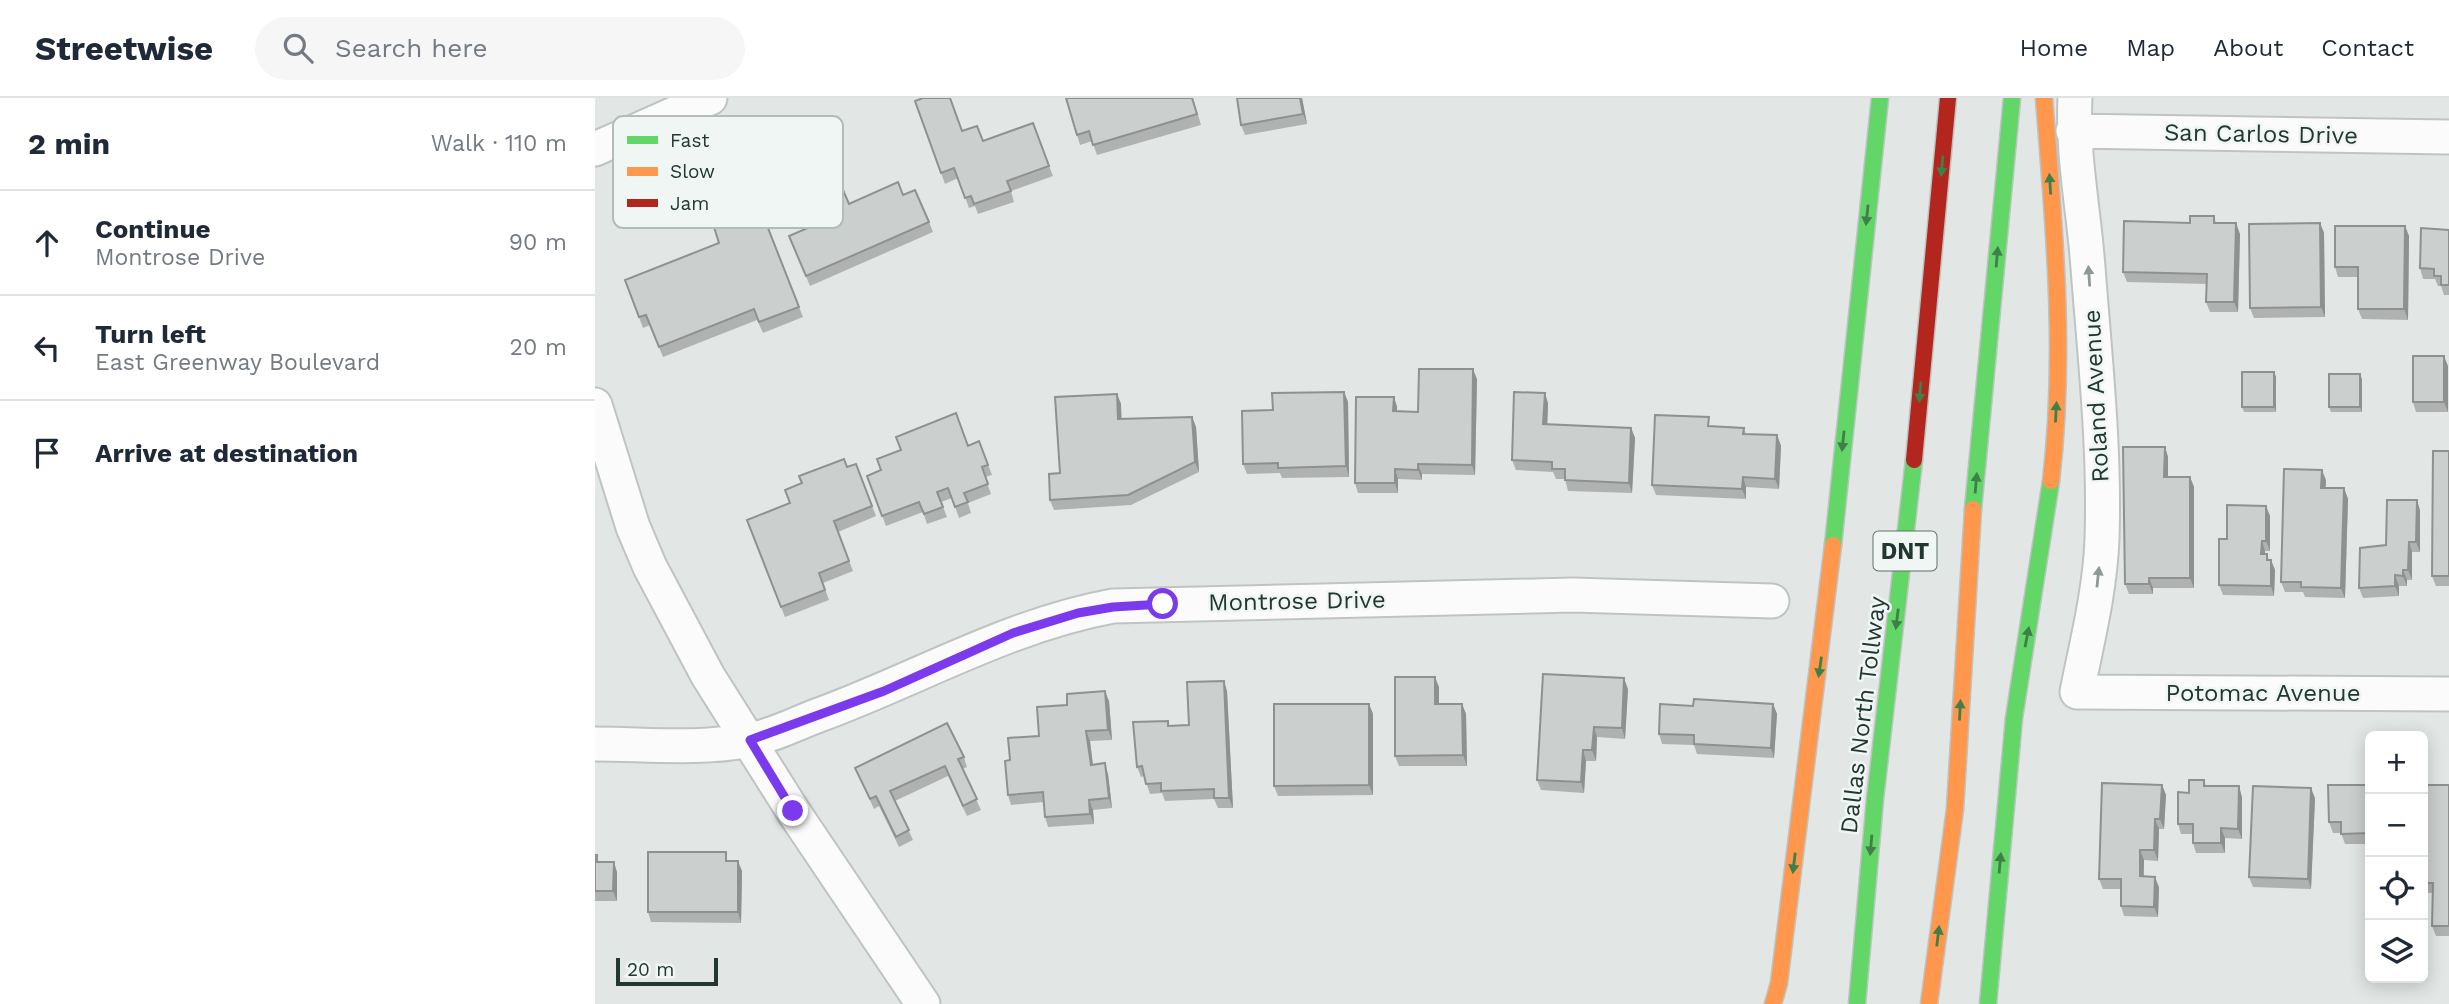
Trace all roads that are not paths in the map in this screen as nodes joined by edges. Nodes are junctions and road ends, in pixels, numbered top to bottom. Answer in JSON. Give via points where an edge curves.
{"nodes":[{"id":1,"x":711,"y":98,"type":"edge"},
{"id":2,"x":1880,"y":98,"type":"edge"},
{"id":3,"x":1948,"y":98,"type":"edge"},
{"id":4,"x":2012,"y":98,"type":"edge"},
{"id":5,"x":2043,"y":98,"type":"edge"},
{"id":6,"x":2075,"y":98,"type":"edge"},
{"id":7,"x":670,"y":116,"type":"edge"},
{"id":8,"x":2073,"y":131,"type":"junction"},
{"id":9,"x":2449,"y":137,"type":"edge"},
{"id":10,"x":613,"y":141,"type":"edge"},
{"id":11,"x":595,"y":149,"type":"edge"},
{"id":12,"x":595,"y":405,"type":"edge"},
{"id":13,"x":1772,"y":601,"type":"dead end"},
{"id":14,"x":2077,"y":692,"type":"joint"},
{"id":15,"x":2449,"y":694,"type":"edge"},
{"id":16,"x":750,"y":740,"type":"junction"},
{"id":17,"x":595,"y":744,"type":"edge"},
{"id":18,"x":915,"y":996,"type":"edge"},
{"id":19,"x":1773,"y":1004,"type":"edge"},
{"id":20,"x":1857,"y":1004,"type":"edge"},
{"id":21,"x":1929,"y":1004,"type":"edge"},
{"id":22,"x":1988,"y":1004,"type":"edge"}],
"edges":[{"from":1,"to":7,"type":"street"},
{"from":2,"to":19,"type":"highway","one_way":true,"via":[[1823,644]]},
{"from":3,"to":20,"type":"highway","name":"Dallas North Tollway","number":"DNT","one_way":true,"via":[[1905,556],[1874,799]]},
{"from":21,"to":4,"type":"highway","number":"DNT","one_way":true,"via":[[1955,809],[1967,576]]},
{"from":22,"to":5,"type":"highway","one_way":true,"via":[[2008,766],[2048,502],[2057,411],[2055,252]]},
{"from":6,"to":8,"type":"street","name":"Roland Avenue"},
{"from":8,"to":9,"type":"street","name":"San Carlos Drive"},
{"from":14,"to":8,"type":"street","name":"Roland Avenue","one_way":true,"via":[[2102,540],[2099,404]]},
{"from":10,"to":11,"type":"street"},
{"from":12,"to":16,"type":"street","via":[[650,567],[708,676]]},
{"from":13,"to":16,"type":"street","name":"Montrose Drive","via":[[1573,595],[1113,607],[1013,633],[884,691]]},
{"from":14,"to":15,"type":"street","name":"Potomac Avenue"},
{"from":16,"to":17,"type":"street","name":"Montrose Drive"},
{"from":16,"to":18,"type":"street"}]}
